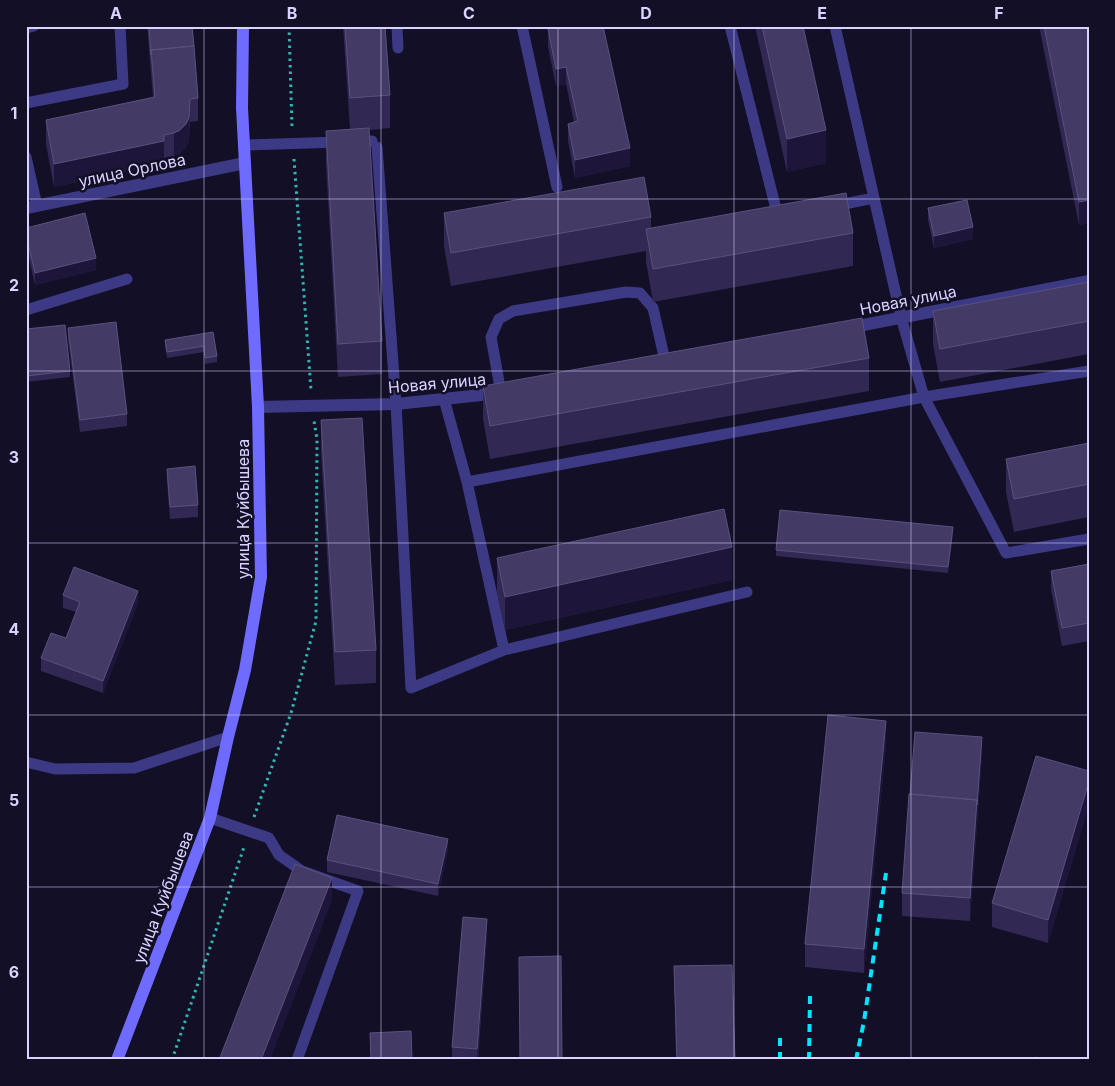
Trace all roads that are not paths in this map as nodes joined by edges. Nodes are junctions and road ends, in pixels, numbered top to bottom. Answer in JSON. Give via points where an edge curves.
{"nodes":[{"id":1,"x":34,"y":26,"type":"edge"},
{"id":2,"x":120,"y":26,"type":"edge"},
{"id":3,"x":243,"y":26,"type":"edge"},
{"id":4,"x":398,"y":26,"type":"edge"},
{"id":5,"x":522,"y":26,"type":"edge"},
{"id":6,"x":730,"y":26,"type":"edge"},
{"id":7,"x":835,"y":26,"type":"edge"},
{"id":8,"x":26,"y":28,"type":"edge"},
{"id":9,"x":398,"y":48,"type":"dead end"},
{"id":10,"x":26,"y":103,"type":"edge"},
{"id":11,"x":245,"y":145,"type":"junction"},
{"id":12,"x":26,"y":157,"type":"edge"},
{"id":13,"x":245,"y":163,"type":"junction"},
{"id":14,"x":557,"y":187,"type":"dead end"},
{"id":15,"x":874,"y":198,"type":"junction"},
{"id":16,"x":32,"y":207,"type":"edge"},
{"id":17,"x":826,"y":208,"type":"edge"},
{"id":18,"x":778,"y":217,"type":"edge"},
{"id":19,"x":127,"y":279,"type":"dead end"},
{"id":20,"x":1089,"y":281,"type":"edge"},
{"id":21,"x":26,"y":310,"type":"edge"},
{"id":22,"x":900,"y":317,"type":"junction"},
{"id":23,"x":835,"y":331,"type":"edge"},
{"id":24,"x":666,"y":365,"type":"edge"},
{"id":25,"x":1089,"y":371,"type":"edge"},
{"id":26,"x":505,"y":393,"type":"joint"},
{"id":27,"x":924,"y":397,"type":"junction"},
{"id":28,"x":444,"y":399,"type":"junction"},
{"id":29,"x":396,"y":404,"type":"junction"},
{"id":30,"x":258,"y":407,"type":"junction"},
{"id":31,"x":467,"y":482,"type":"junction"},
{"id":32,"x":1089,"y":539,"type":"edge"},
{"id":33,"x":747,"y":592,"type":"dead end"},
{"id":34,"x":504,"y":650,"type":"junction"},
{"id":35,"x":228,"y":738,"type":"junction"},
{"id":36,"x":26,"y":762,"type":"edge"},
{"id":37,"x":210,"y":818,"type":"junction"},
{"id":38,"x":117,"y":1060,"type":"edge"},
{"id":39,"x":297,"y":1060,"type":"edge"}],
"edges":[{"from":1,"to":8,"type":"lane"},
{"from":2,"to":10,"type":"lane","via":[[123,84]]},
{"from":3,"to":11,"type":"main road","name":"улица Куйбышева"},
{"from":4,"to":9,"type":"lane"},
{"from":5,"to":14,"type":"lane"},
{"from":6,"to":18,"type":"lane"},
{"from":7,"to":15,"type":"lane"},
{"from":11,"to":13,"type":"main road","name":"улица Куйбышева"},
{"from":11,"to":29,"type":"lane","via":[[375,144]]},
{"from":12,"to":16,"type":"lane"},
{"from":13,"to":16,"type":"street","name":"улица Орлова"},
{"from":13,"to":30,"type":"main road","name":"улица Куйбышева"},
{"from":15,"to":17,"type":"lane"},
{"from":15,"to":22,"type":"lane"},
{"from":19,"to":21,"type":"lane"},
{"from":20,"to":22,"type":"street","name":"Новая улица"},
{"from":22,"to":23,"type":"street","name":"Новая улица"},
{"from":22,"to":27,"type":"lane"},
{"from":24,"to":26,"type":"lane","via":[[654,308],[640,293],[626,292],[541,306],[513,311],[499,319],[491,337]]},
{"from":25,"to":27,"type":"lane"},
{"from":26,"to":28,"type":"street","name":"Новая улица"},
{"from":27,"to":31,"type":"lane"},
{"from":27,"to":32,"type":"lane","via":[[1006,553]]},
{"from":28,"to":29,"type":"street","name":"Новая улица"},
{"from":28,"to":31,"type":"lane"},
{"from":29,"to":30,"type":"street","name":"Новая улица"},
{"from":29,"to":34,"type":"lane","via":[[411,688]]},
{"from":30,"to":35,"type":"main road","name":"улица Куйбышева","via":[[261,577],[246,670]]},
{"from":31,"to":34,"type":"lane"},
{"from":33,"to":34,"type":"lane"},
{"from":35,"to":36,"type":"lane","via":[[134,768],[55,769]]},
{"from":35,"to":37,"type":"main road","name":"улица Куйбышева"},
{"from":37,"to":38,"type":"main road","name":"улица Куйбышева"},
{"from":37,"to":39,"type":"lane","via":[[269,838],[279,854],[302,871],[358,891]]}]}
